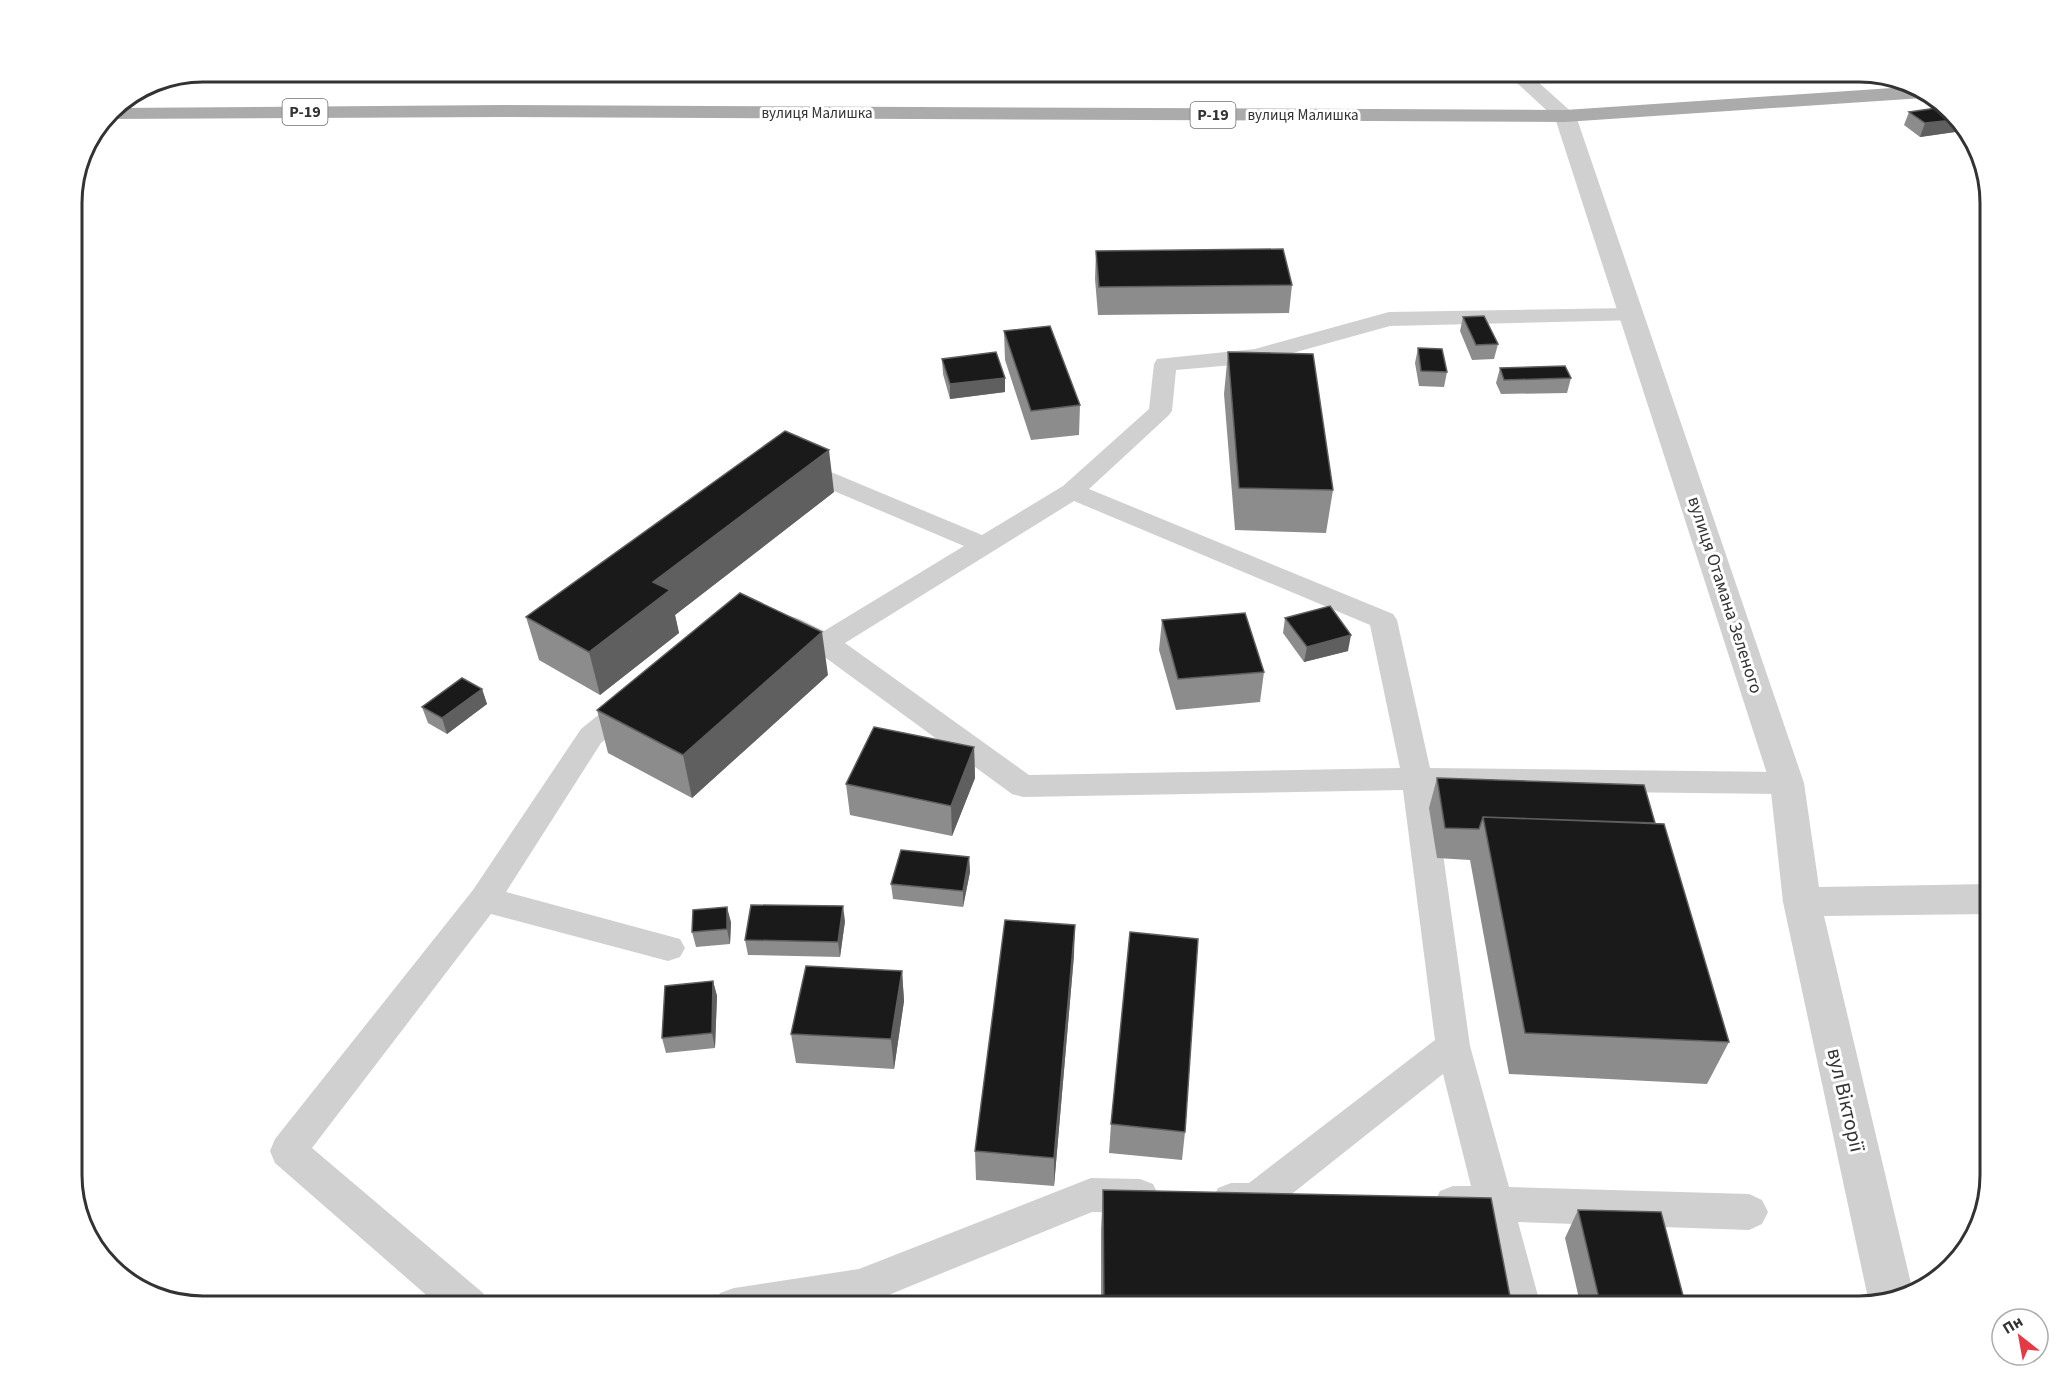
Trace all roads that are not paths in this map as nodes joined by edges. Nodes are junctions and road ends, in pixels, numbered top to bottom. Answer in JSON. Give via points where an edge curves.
{"nodes":[{"id":1,"x":1527,"y":82,"type":"edge"},
{"id":2,"x":1907,"y":93,"type":"edge"},
{"id":3,"x":123,"y":114,"type":"edge"},
{"id":4,"x":1565,"y":116,"type":"junction"},
{"id":5,"x":1631,"y":315,"type":"junction"},
{"id":6,"x":774,"y":457,"type":"edge"},
{"id":7,"x":1071,"y":491,"type":"junction"},
{"id":8,"x":984,"y":545,"type":"junction"},
{"id":9,"x":772,"y":616,"type":"edge"},
{"id":10,"x":825,"y":643,"type":"junction"},
{"id":11,"x":653,"y":685,"type":"edge"},
{"id":12,"x":1417,"y":779,"type":"junction"},
{"id":13,"x":1787,"y":783,"type":"junction"},
{"id":14,"x":484,"y":899,"type":"junction"},
{"id":15,"x":1980,"y":899,"type":"edge"},
{"id":16,"x":1802,"y":902,"type":"junction"},
{"id":17,"x":668,"y":948,"type":"dead end"},
{"id":18,"x":1453,"y":1046,"type":"junction"},
{"id":19,"x":1256,"y":1200,"type":"junction"},
{"id":20,"x":1304,"y":1201,"type":"edge"},
{"id":21,"x":1424,"y":1203,"type":"edge"},
{"id":22,"x":1496,"y":1204,"type":"junction"},
{"id":23,"x":1749,"y":1212,"type":"dead end"},
{"id":24,"x":1890,"y":1292,"type":"edge"},
{"id":25,"x":457,"y":1297,"type":"edge"},
{"id":26,"x":800,"y":1297,"type":"edge"},
{"id":27,"x":1519,"y":1297,"type":"edge"}],
"edges":[{"from":1,"to":4,"type":"street"},
{"from":2,"to":4,"type":"main road","name":"вулиця Малишка","number":"Р-19"},
{"from":3,"to":4,"type":"main road","name":"вулиця Малишка","number":"Р-19","via":[[502,111]]},
{"from":4,"to":5,"type":"street","name":"вулиця Отамана Зеленого"},
{"from":5,"to":7,"type":"lane","via":[[1389,319],[1256,356],[1165,364],[1160,411]]},
{"from":5,"to":13,"type":"street","name":"вулиця Отамана Зеленого"},
{"from":6,"to":8,"type":"lane"},
{"from":7,"to":8,"type":"lane"},
{"from":7,"to":12,"type":"lane","via":[[1383,620]]},
{"from":8,"to":10,"type":"lane"},
{"from":9,"to":10,"type":"lane"},
{"from":10,"to":12,"type":"lane","via":[[1023,786]]},
{"from":11,"to":14,"type":"lane","via":[[591,736]]},
{"from":12,"to":13,"type":"lane"},
{"from":12,"to":18,"type":"lane"},
{"from":13,"to":16,"type":"street","name":"вулиця Отамана Зеленого"},
{"from":14,"to":17,"type":"lane"},
{"from":14,"to":25,"type":"lane","via":[[288,1151]]},
{"from":15,"to":16,"type":"street"},
{"from":16,"to":24,"type":"street","name":"вул Вікторії"},
{"from":18,"to":19,"type":"lane"},
{"from":18,"to":22,"type":"lane"},
{"from":19,"to":20,"type":"lane"},
{"from":19,"to":26,"type":"lane","via":[[1091,1195],[859,1288]]},
{"from":21,"to":22,"type":"lane"},
{"from":22,"to":23,"type":"lane"},
{"from":22,"to":27,"type":"lane"}]}
